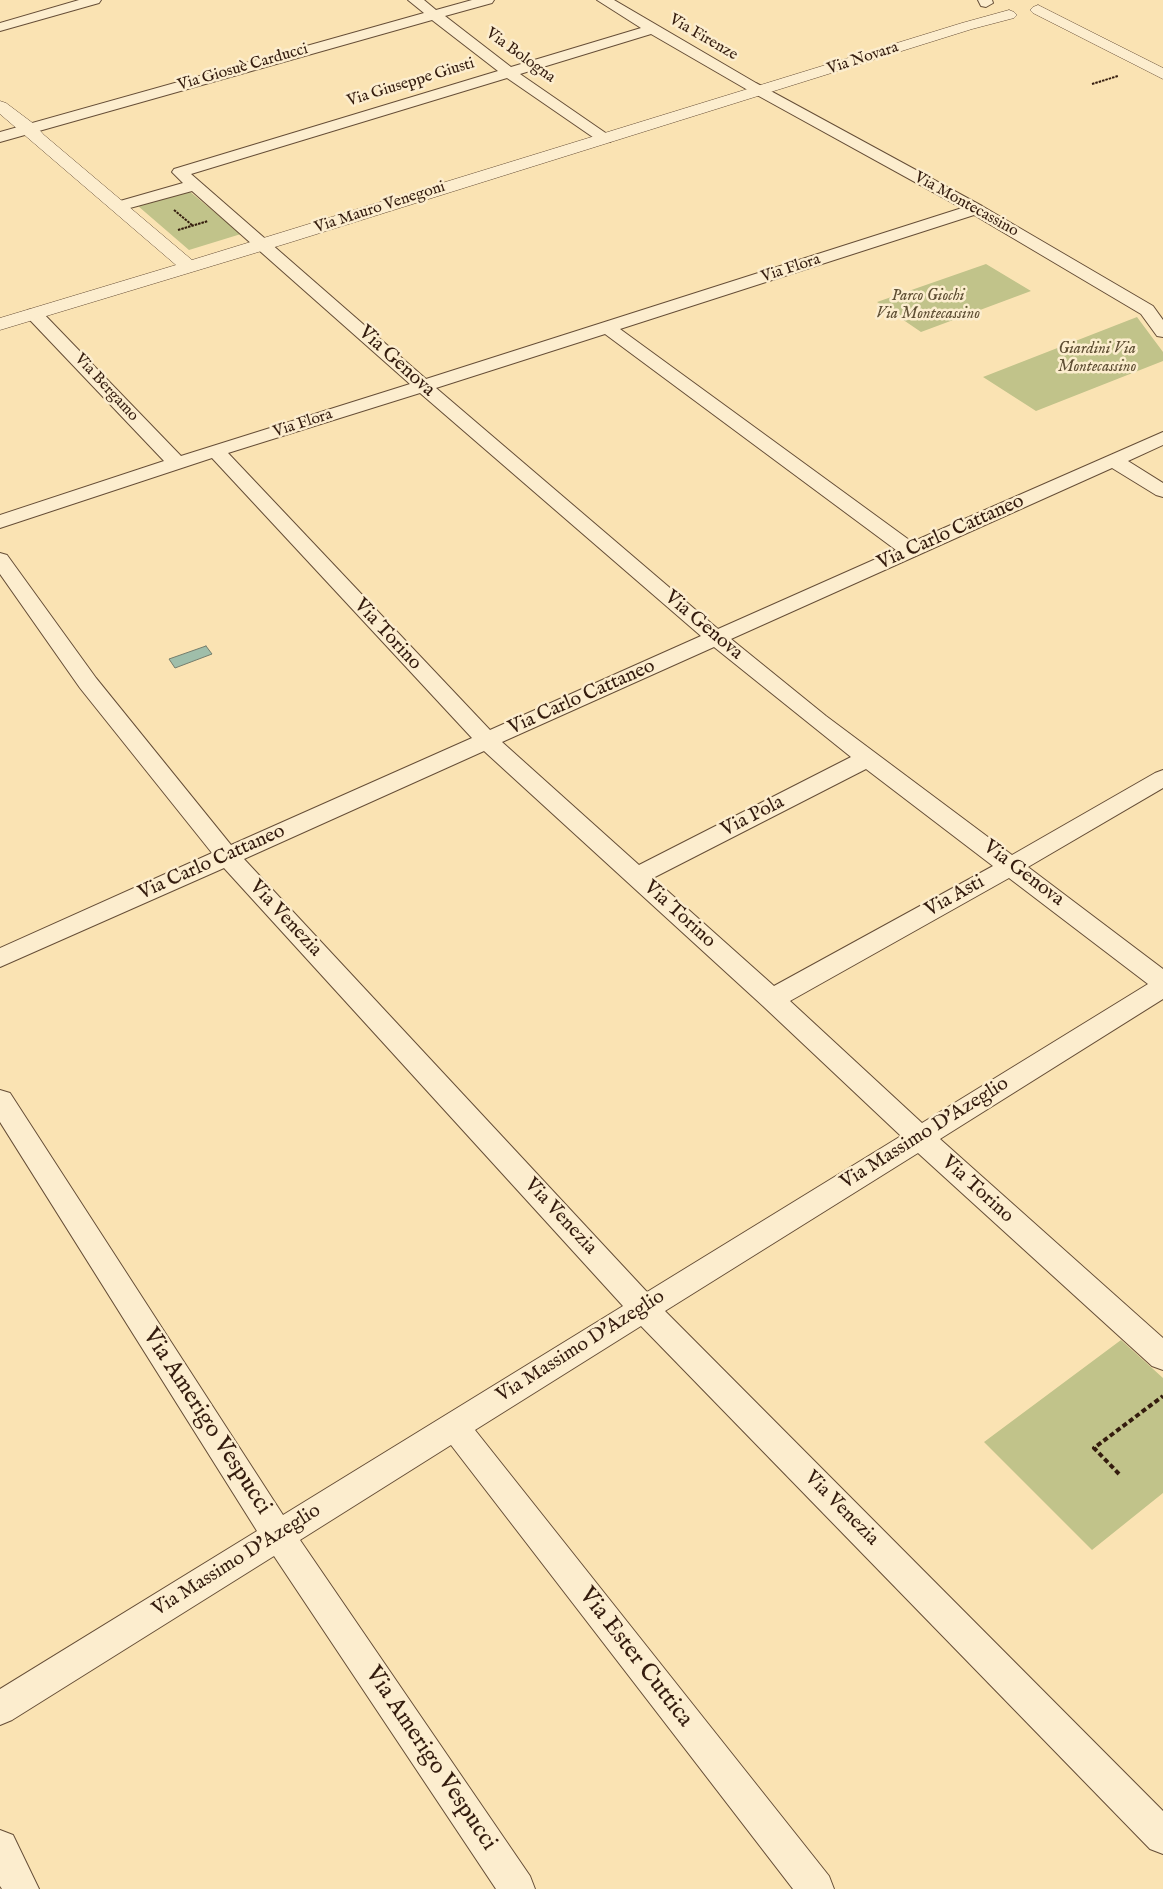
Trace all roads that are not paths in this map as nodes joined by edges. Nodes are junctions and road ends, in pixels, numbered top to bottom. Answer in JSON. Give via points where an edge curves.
{"nodes":[{"id":1,"x":94,"y":0,"type":"edge"},
{"id":2,"x":415,"y":0,"type":"edge"},
{"id":3,"x":487,"y":0,"type":"edge"},
{"id":4,"x":604,"y":0,"type":"edge"},
{"id":5,"x":1057,"y":0,"type":"edge"},
{"id":6,"x":986,"y":2,"type":"edge"},
{"id":7,"x":1037,"y":6,"type":"edge"},
{"id":8,"x":436,"y":14,"type":"junction"},
{"id":9,"x":1016,"y":15,"type":"junction"},
{"id":10,"x":967,"y":26,"type":"junction"},
{"id":11,"x":0,"y":27,"type":"edge"},
{"id":12,"x":1073,"y":28,"type":"junction"},
{"id":13,"x":652,"y":29,"type":"junction"},
{"id":14,"x":508,"y":72,"type":"junction"},
{"id":15,"x":1163,"y":74,"type":"edge"},
{"id":16,"x":760,"y":91,"type":"junction"},
{"id":17,"x":0,"y":106,"type":"edge"},
{"id":18,"x":28,"y":128,"type":"junction"},
{"id":19,"x":0,"y":136,"type":"edge"},
{"id":20,"x":605,"y":139,"type":"junction"},
{"id":21,"x":180,"y":172,"type":"joint"},
{"id":22,"x":195,"y":184,"type":"junction"},
{"id":23,"x":119,"y":206,"type":"junction"},
{"id":24,"x":976,"y":209,"type":"junction"},
{"id":25,"x":264,"y":244,"type":"junction"},
{"id":26,"x":189,"y":266,"type":"junction"},
{"id":27,"x":34,"y":314,"type":"junction"},
{"id":28,"x":0,"y":324,"type":"edge"},
{"id":29,"x":607,"y":328,"type":"junction"},
{"id":30,"x":1163,"y":332,"type":"edge"},
{"id":31,"x":423,"y":386,"type":"junction"},
{"id":32,"x":1163,"y":438,"type":"edge"},
{"id":33,"x":216,"y":451,"type":"junction"},
{"id":34,"x":1112,"y":460,"type":"junction"},
{"id":35,"x":176,"y":463,"type":"junction"},
{"id":36,"x":1163,"y":491,"type":"edge"},
{"id":37,"x":0,"y":522,"type":"edge"},
{"id":38,"x":912,"y":552,"type":"junction"},
{"id":39,"x":0,"y":559,"type":"edge"},
{"id":40,"x":717,"y":639,"type":"junction"},
{"id":41,"x":486,"y":740,"type":"junction"},
{"id":42,"x":868,"y":758,"type":"junction"},
{"id":43,"x":1163,"y":778,"type":"edge"},
{"id":44,"x":227,"y":856,"type":"junction"},
{"id":45,"x":1012,"y":866,"type":"junction"},
{"id":46,"x":637,"y":876,"type":"junction"},
{"id":47,"x":0,"y":958,"type":"edge"},
{"id":48,"x":1163,"y":982,"type":"edge"},
{"id":49,"x":1163,"y":987,"type":"edge"},
{"id":50,"x":772,"y":999,"type":"junction"},
{"id":51,"x":0,"y":1100,"type":"edge"},
{"id":52,"x":919,"y":1138,"type":"junction"},
{"id":53,"x":643,"y":1308,"type":"junction"},
{"id":54,"x":1163,"y":1357,"type":"edge"},
{"id":55,"x":454,"y":1426,"type":"junction"},
{"id":56,"x":278,"y":1535,"type":"junction"},
{"id":57,"x":0,"y":1708,"type":"edge"},
{"id":58,"x":1163,"y":1836,"type":"edge"},
{"id":59,"x":0,"y":1848,"type":"edge"},
{"id":60,"x":20,"y":1889,"type":"edge"},
{"id":61,"x":517,"y":1889,"type":"edge"},
{"id":62,"x":816,"y":1889,"type":"edge"}],
"edges":[{"from":1,"to":11,"type":"street"},
{"from":2,"to":8,"type":"street","name":"Via Bologna"},
{"from":3,"to":8,"type":"street","name":"Via Giosuè Carducci"},
{"from":4,"to":13,"type":"street","name":"Via Firenze"},
{"from":5,"to":7,"type":"street"},
{"from":6,"to":9,"type":"street","via":[[995,12]]},
{"from":6,"to":10,"type":"street","name":"Via Novara","via":[[982,14]]},
{"from":7,"to":9,"type":"street","name":"Via Novara"},
{"from":7,"to":12,"type":"street"},
{"from":8,"to":14,"type":"street","name":"Via Bologna"},
{"from":8,"to":18,"type":"street","name":"Via Giosuè Carducci"},
{"from":9,"to":10,"type":"street","name":"Via Novara"},
{"from":9,"to":12,"type":"street"},
{"from":10,"to":16,"type":"street","name":"Via Novara"},
{"from":12,"to":15,"type":"street"},
{"from":13,"to":14,"type":"street","name":"Via Giuseppe Giusti"},
{"from":13,"to":16,"type":"street","name":"Via Firenze"},
{"from":14,"to":20,"type":"street","name":"Via Bologna"},
{"from":14,"to":21,"type":"street","name":"Via Giuseppe Giusti"},
{"from":16,"to":20,"type":"street","name":"Via Mauro Venegoni"},
{"from":16,"to":24,"type":"street","name":"Via Montecassino"},
{"from":17,"to":18,"type":"street"},
{"from":18,"to":19,"type":"street","name":"Via Giosuè Carducci"},
{"from":18,"to":23,"type":"street"},
{"from":20,"to":25,"type":"street","name":"Via Mauro Venegoni"},
{"from":21,"to":22,"type":"street","name":"Via Genova"},
{"from":22,"to":23,"type":"street"},
{"from":22,"to":25,"type":"street","name":"Via Genova"},
{"from":23,"to":26,"type":"street"},
{"from":24,"to":29,"type":"street","name":"Via Flora"},
{"from":24,"to":30,"type":"street","name":"Via Montecassino","via":[[1147,310]]},
{"from":25,"to":26,"type":"street","name":"Via Mauro Venegoni"},
{"from":25,"to":31,"type":"street","name":"Via Genova"},
{"from":26,"to":27,"type":"street","name":"Via Mauro Venegoni"},
{"from":27,"to":28,"type":"street","name":"Via Mauro Venegoni"},
{"from":27,"to":35,"type":"street","name":"Via Bergamo"},
{"from":29,"to":31,"type":"street","name":"Via Flora"},
{"from":29,"to":38,"type":"street"},
{"from":31,"to":33,"type":"street","name":"Via Flora"},
{"from":31,"to":40,"type":"street","name":"Via Genova"},
{"from":32,"to":34,"type":"street","name":"Via Carlo Cattaneo"},
{"from":33,"to":35,"type":"street","name":"Via Flora"},
{"from":33,"to":41,"type":"street","name":"Via Torino"},
{"from":34,"to":36,"type":"street"},
{"from":34,"to":38,"type":"street","name":"Via Carlo Cattaneo"},
{"from":35,"to":37,"type":"street","name":"Via Flora"},
{"from":38,"to":40,"type":"street","name":"Via Carlo Cattaneo"},
{"from":39,"to":44,"type":"street","name":"Via Venezia","via":[[88,683]]},
{"from":40,"to":41,"type":"street","name":"Via Carlo Cattaneo"},
{"from":40,"to":42,"type":"street","name":"Via Genova"},
{"from":41,"to":44,"type":"street","name":"Via Carlo Cattaneo"},
{"from":41,"to":46,"type":"street","name":"Via Torino"},
{"from":42,"to":45,"type":"street","name":"Via Genova"},
{"from":42,"to":46,"type":"street","name":"Via Pola"},
{"from":43,"to":45,"type":"street","name":"Via Asti"},
{"from":44,"to":47,"type":"street","name":"Via Carlo Cattaneo"},
{"from":44,"to":53,"type":"street","name":"Via Venezia"},
{"from":45,"to":48,"type":"street","name":"Via Genova"},
{"from":45,"to":50,"type":"street","name":"Via Asti"},
{"from":46,"to":50,"type":"street","name":"Via Torino"},
{"from":49,"to":52,"type":"street","name":"Via Massimo D'Azeglio"},
{"from":50,"to":52,"type":"street","name":"Via Torino"},
{"from":51,"to":56,"type":"street","name":"Via Amerigo Vespucci"},
{"from":52,"to":53,"type":"street","name":"Via Massimo D'Azeglio"},
{"from":52,"to":54,"type":"street","name":"Via Torino"},
{"from":53,"to":55,"type":"street","name":"Via Massimo D'Azeglio"},
{"from":53,"to":58,"type":"street","name":"Via Venezia"},
{"from":55,"to":56,"type":"street","name":"Via Massimo D'Azeglio"},
{"from":55,"to":62,"type":"street","name":"Via Ester Cuttica"},
{"from":56,"to":57,"type":"street","name":"Via Massimo D'Azeglio"},
{"from":56,"to":61,"type":"street","name":"Via Amerigo Vespucci"},
{"from":59,"to":60,"type":"street"}]}
